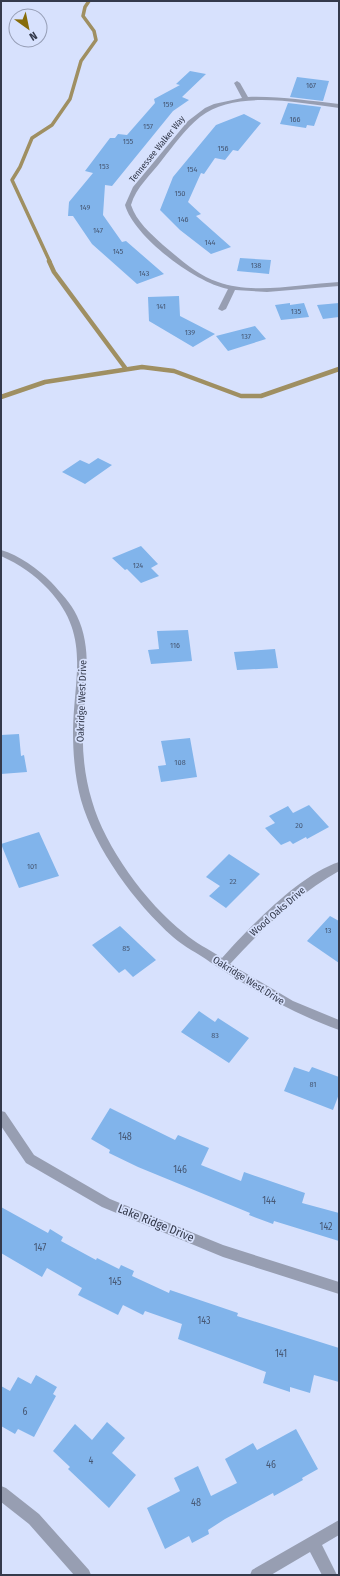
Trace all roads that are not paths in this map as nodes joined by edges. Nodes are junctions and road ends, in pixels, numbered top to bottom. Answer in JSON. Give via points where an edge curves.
{"nodes":[{"id":1,"x":237,"y":82,"type":"dead end"},
{"id":2,"x":246,"y":99,"type":"junction"},
{"id":3,"x":339,"y":106,"type":"edge"},
{"id":4,"x":339,"y":284,"type":"edge"},
{"id":5,"x":232,"y":288,"type":"junction"},
{"id":6,"x":222,"y":309,"type":"dead end"},
{"id":7,"x":1,"y":553,"type":"edge"},
{"id":8,"x":339,"y":866,"type":"edge"},
{"id":9,"x":222,"y":965,"type":"junction"},
{"id":10,"x":339,"y":1025,"type":"edge"},
{"id":11,"x":1,"y":1116,"type":"edge"},
{"id":12,"x":339,"y":1288,"type":"edge"},
{"id":13,"x":1,"y":1493,"type":"edge"},
{"id":14,"x":339,"y":1527,"type":"edge"},
{"id":15,"x":313,"y":1543,"type":"junction"},
{"id":16,"x":84,"y":1575,"type":"edge"},
{"id":17,"x":258,"y":1575,"type":"edge"},
{"id":18,"x":330,"y":1575,"type":"edge"}],
"edges":[{"from":1,"to":2,"type":"street"},
{"from":2,"to":3,"type":"street","name":"Tennessee Walker Way"},
{"from":2,"to":5,"type":"street","name":"Tennessee Walker Way","via":[[216,105],[198,114],[131,196],[128,206],[132,218],[144,231],[194,272],[222,286]]},
{"from":4,"to":5,"type":"street","name":"Tennessee Walker Way","via":[[263,289]]},
{"from":5,"to":6,"type":"street"},
{"from":7,"to":9,"type":"street","name":"Oakridge West Drive","via":[[36,573],[55,590],[72,612],[79,631],[84,661],[78,731],[82,781],[91,811],[103,837],[125,873],[150,905],[177,934]]},
{"from":8,"to":9,"type":"street","name":"Wood Oaks Drive","via":[[301,888],[258,926]]},
{"from":9,"to":10,"type":"street","name":"Oakridge West Drive","via":[[278,1000]]},
{"from":11,"to":12,"type":"street","name":"Lake Ridge Drive","via":[[30,1159],[106,1203],[223,1251]]},
{"from":13,"to":16,"type":"street","via":[[34,1519]]},
{"from":14,"to":15,"type":"street"},
{"from":15,"to":17,"type":"street"},
{"from":15,"to":18,"type":"street"}]}
